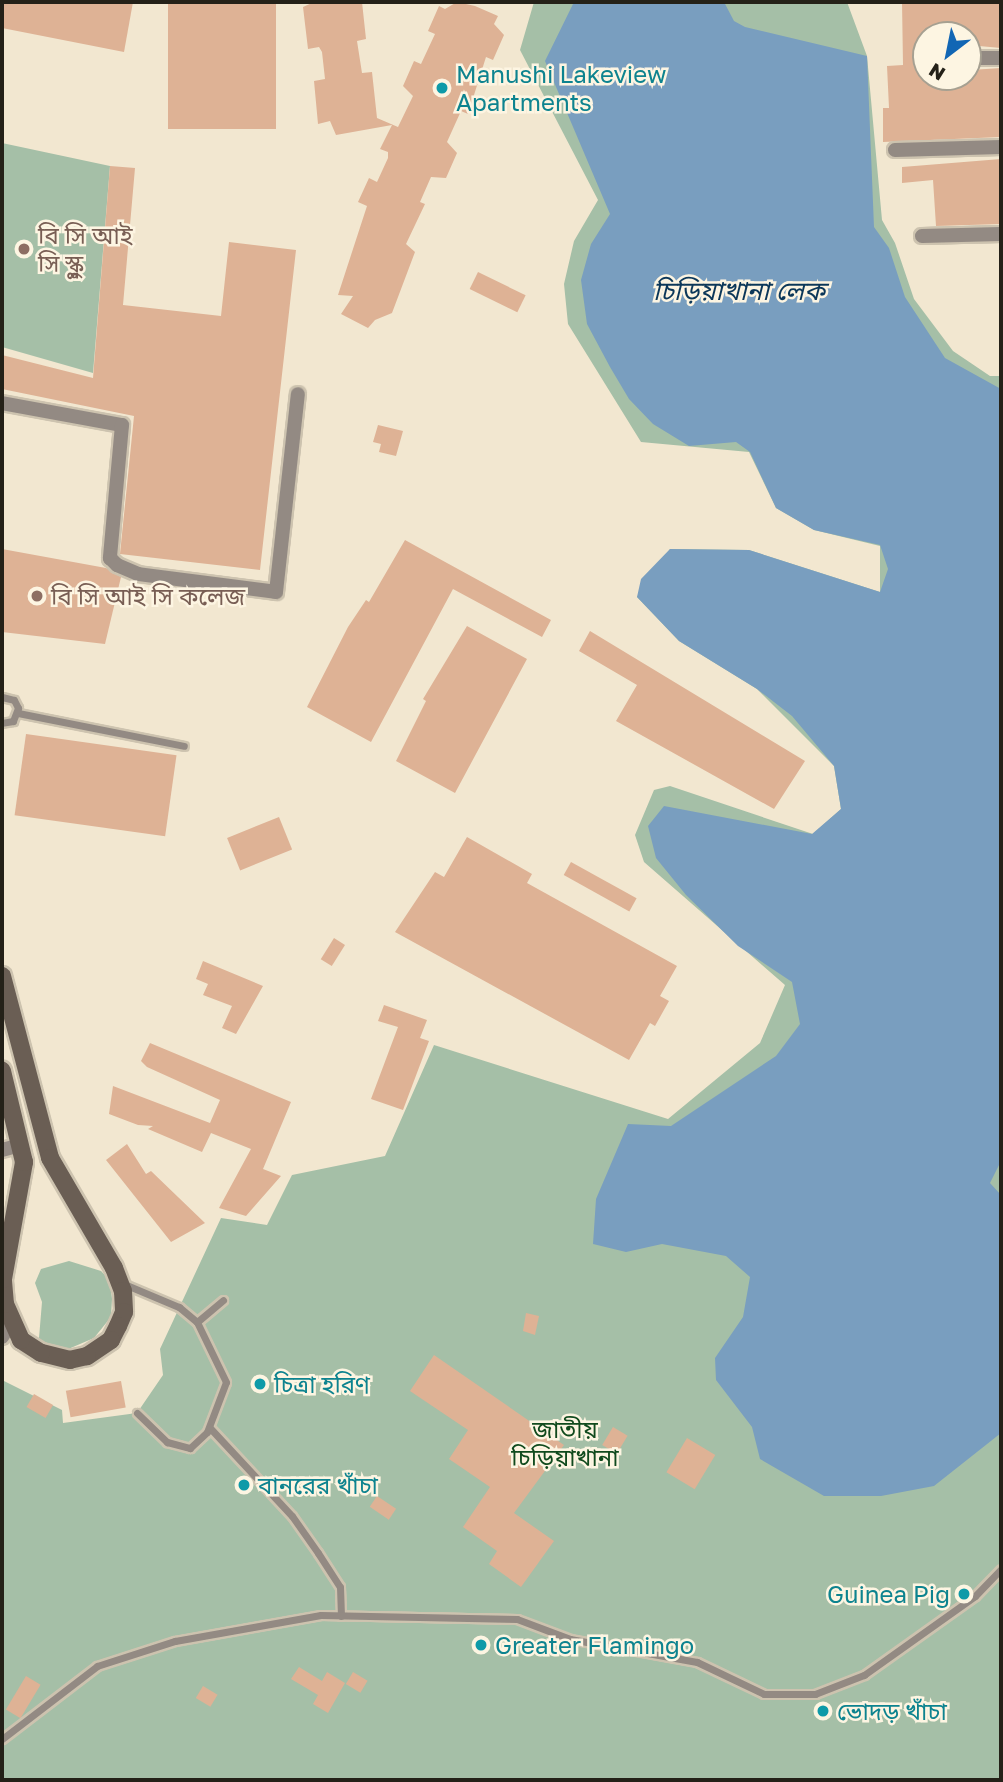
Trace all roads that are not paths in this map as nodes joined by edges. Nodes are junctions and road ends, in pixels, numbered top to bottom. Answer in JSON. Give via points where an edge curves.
{"nodes":[{"id":1,"x":982,"y":58,"type":"edge"},
{"id":2,"x":1001,"y":58,"type":"edge"},
{"id":3,"x":1001,"y":147,"type":"edge"},
{"id":4,"x":895,"y":150,"type":"dead end"},
{"id":5,"x":1001,"y":234,"type":"edge"},
{"id":6,"x":922,"y":236,"type":"dead end"},
{"id":7,"x":298,"y":394,"type":"dead end"},
{"id":8,"x":2,"y":403,"type":"edge"},
{"id":9,"x":2,"y":697,"type":"edge"},
{"id":10,"x":18,"y":713,"type":"junction"},
{"id":11,"x":2,"y":723,"type":"edge"},
{"id":12,"x":184,"y":746,"type":"dead end"},
{"id":13,"x":2,"y":976,"type":"edge"},
{"id":14,"x":2,"y":1070,"type":"edge"},
{"id":15,"x":2,"y":1150,"type":"edge"},
{"id":16,"x":23,"y":1154,"type":"junction"},
{"id":17,"x":50,"y":1158,"type":"junction"},
{"id":18,"x":119,"y":1282,"type":"junction"},
{"id":19,"x":223,"y":1300,"type":"dead end"},
{"id":20,"x":197,"y":1322,"type":"junction"},
{"id":21,"x":6,"y":1330,"type":"edge"},
{"id":22,"x":136,"y":1413,"type":"dead end"},
{"id":23,"x":210,"y":1428,"type":"junction"},
{"id":24,"x":1001,"y":1569,"type":"edge"},
{"id":25,"x":341,"y":1616,"type":"junction"},
{"id":26,"x":2,"y":1740,"type":"edge"}],
"edges":[{"from":1,"to":2,"type":"street"},
{"from":3,"to":4,"type":"street"},
{"from":5,"to":6,"type":"street"},
{"from":7,"to":8,"type":"street","via":[[276,592],[138,574],[117,565],[110,558],[122,425]]},
{"from":9,"to":10,"type":"lane","via":[[14,700]]},
{"from":10,"to":11,"type":"lane","via":[[10,723]]},
{"from":10,"to":12,"type":"lane"},
{"from":13,"to":17,"type":"main road"},
{"from":14,"to":16,"type":"main road"},
{"from":15,"to":16,"type":"street"},
{"from":16,"to":17,"type":"main road"},
{"from":16,"to":21,"type":"main road","via":[[4,1279]]},
{"from":17,"to":18,"type":"main road"},
{"from":18,"to":20,"type":"lane","via":[[179,1307]]},
{"from":18,"to":21,"type":"main road","via":[[124,1312],[118,1326],[111,1340],[87,1356],[70,1360],[40,1353]]},
{"from":19,"to":20,"type":"lane"},
{"from":20,"to":23,"type":"lane","via":[[226,1382]]},
{"from":22,"to":23,"type":"lane","via":[[167,1442],[190,1448]]},
{"from":23,"to":25,"type":"lane","via":[[292,1516],[318,1553],[340,1587]]},
{"from":24,"to":25,"type":"lane","via":[[975,1596],[864,1675],[814,1693],[764,1694],[697,1662],[570,1639],[517,1619]]},
{"from":25,"to":26,"type":"lane","via":[[215,1632],[97,1666]]}]}
